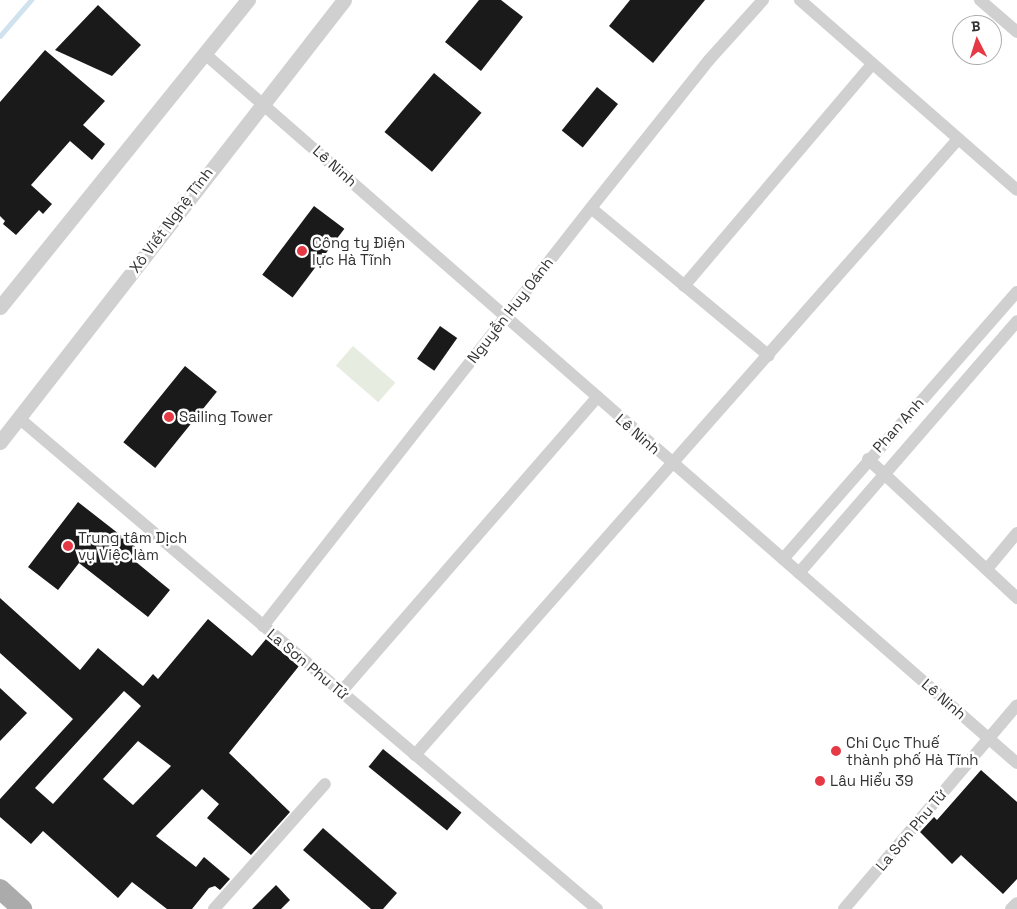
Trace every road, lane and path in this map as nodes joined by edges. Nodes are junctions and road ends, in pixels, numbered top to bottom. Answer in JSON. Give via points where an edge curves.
{"nodes":[{"id":1,"x":248,"y":0,"type":"edge"},
{"id":2,"x":344,"y":0,"type":"edge"},
{"id":3,"x":763,"y":0,"type":"edge"},
{"id":4,"x":800,"y":0,"type":"edge"},
{"id":5,"x":980,"y":0,"type":"edge"},
{"id":6,"x":1017,"y":32,"type":"edge"},
{"id":7,"x":204,"y":54,"type":"junction"},
{"id":8,"x":872,"y":64,"type":"junction"},
{"id":9,"x":262,"y":101,"type":"junction"},
{"id":10,"x":958,"y":139,"type":"junction"},
{"id":11,"x":1017,"y":190,"type":"edge"},
{"id":12,"x":591,"y":208,"type":"junction"},
{"id":13,"x":684,"y":286,"type":"junction"},
{"id":14,"x":1017,"y":292,"type":"edge"},
{"id":15,"x":0,"y":308,"type":"edge"},
{"id":16,"x":504,"y":317,"type":"junction"},
{"id":17,"x":1017,"y":321,"type":"edge"},
{"id":18,"x":769,"y":356,"type":"junction"},
{"id":19,"x":596,"y":397,"type":"junction"},
{"id":20,"x":20,"y":418,"type":"junction"},
{"id":21,"x":0,"y":442,"type":"edge"},
{"id":22,"x":868,"y":459,"type":"junction"},
{"id":23,"x":672,"y":463,"type":"junction"},
{"id":24,"x":885,"y":474,"type":"junction"},
{"id":25,"x":1017,"y":533,"type":"edge"},
{"id":26,"x":783,"y":559,"type":"junction"},
{"id":27,"x":987,"y":568,"type":"junction"},
{"id":28,"x":799,"y":573,"type":"junction"},
{"id":29,"x":1017,"y":598,"type":"edge"},
{"id":30,"x":263,"y":626,"type":"junction"},
{"id":31,"x":341,"y":692,"type":"junction"},
{"id":32,"x":1017,"y":705,"type":"edge"},
{"id":33,"x":989,"y":738,"type":"junction"},
{"id":34,"x":415,"y":755,"type":"junction"},
{"id":35,"x":1017,"y":763,"type":"edge"},
{"id":36,"x":324,"y":784,"type":"dead end"},
{"id":37,"x":0,"y":889,"type":"edge"},
{"id":38,"x":1017,"y":902,"type":"edge"},
{"id":39,"x":22,"y":909,"type":"edge"},
{"id":40,"x":214,"y":909,"type":"edge"},
{"id":41,"x":597,"y":909,"type":"edge"},
{"id":42,"x":844,"y":909,"type":"edge"},
{"id":43,"x":1011,"y":909,"type":"edge"}],
"edges":[{"from":1,"to":7,"type":"street"},
{"from":2,"to":9,"type":"street","name":"Xô Viết Nghệ Tĩnh"},
{"from":3,"to":12,"type":"street","name":"Nguyễn Huy Oánh","via":[[709,60]]},
{"from":4,"to":8,"type":"street"},
{"from":5,"to":6,"type":"street"},
{"from":7,"to":9,"type":"street","name":"Lê Ninh"},
{"from":7,"to":15,"type":"street"},
{"from":8,"to":10,"type":"street"},
{"from":8,"to":13,"type":"street"},
{"from":9,"to":16,"type":"street","name":"Lê Ninh"},
{"from":9,"to":20,"type":"street","name":"Xô Viết Nghệ Tĩnh"},
{"from":10,"to":11,"type":"street"},
{"from":10,"to":18,"type":"street"},
{"from":12,"to":13,"type":"street"},
{"from":12,"to":16,"type":"street","name":"Nguyễn Huy Oánh"},
{"from":13,"to":18,"type":"street"},
{"from":14,"to":22,"type":"street","name":"Phan Anh"},
{"from":16,"to":19,"type":"street","name":"Lê Ninh"},
{"from":16,"to":30,"type":"street","name":"Nguyễn Huy Oánh"},
{"from":17,"to":24,"type":"street","name":"Phan Anh"},
{"from":18,"to":23,"type":"street"},
{"from":19,"to":23,"type":"street","name":"Lê Ninh"},
{"from":19,"to":31,"type":"street"},
{"from":20,"to":21,"type":"street","name":"Xô Viết Nghệ Tĩnh"},
{"from":20,"to":30,"type":"street","name":"La Sơn Phu Tử"},
{"from":22,"to":24,"type":"street"},
{"from":22,"to":26,"type":"street","name":"Phan Anh"},
{"from":23,"to":26,"type":"street","name":"Lê Ninh"},
{"from":23,"to":34,"type":"street"},
{"from":24,"to":27,"type":"street"},
{"from":24,"to":28,"type":"street","name":"Phan Anh"},
{"from":25,"to":27,"type":"street"},
{"from":26,"to":28,"type":"street","name":"Lê Ninh"},
{"from":27,"to":29,"type":"street"},
{"from":28,"to":33,"type":"street","name":"Lê Ninh"},
{"from":30,"to":31,"type":"street","name":"La Sơn Phu Tử"},
{"from":31,"to":34,"type":"street","name":"La Sơn Phu Tử"},
{"from":32,"to":33,"type":"street","name":"La Sơn Phu Tử"},
{"from":33,"to":35,"type":"street","name":"Lê Ninh"},
{"from":33,"to":42,"type":"street","name":"La Sơn Phu Tử"},
{"from":34,"to":41,"type":"street","name":"La Sơn Phu Tử"},
{"from":36,"to":40,"type":"street"},
{"from":37,"to":39,"type":"main road"},
{"from":38,"to":43,"type":"street"}]}
